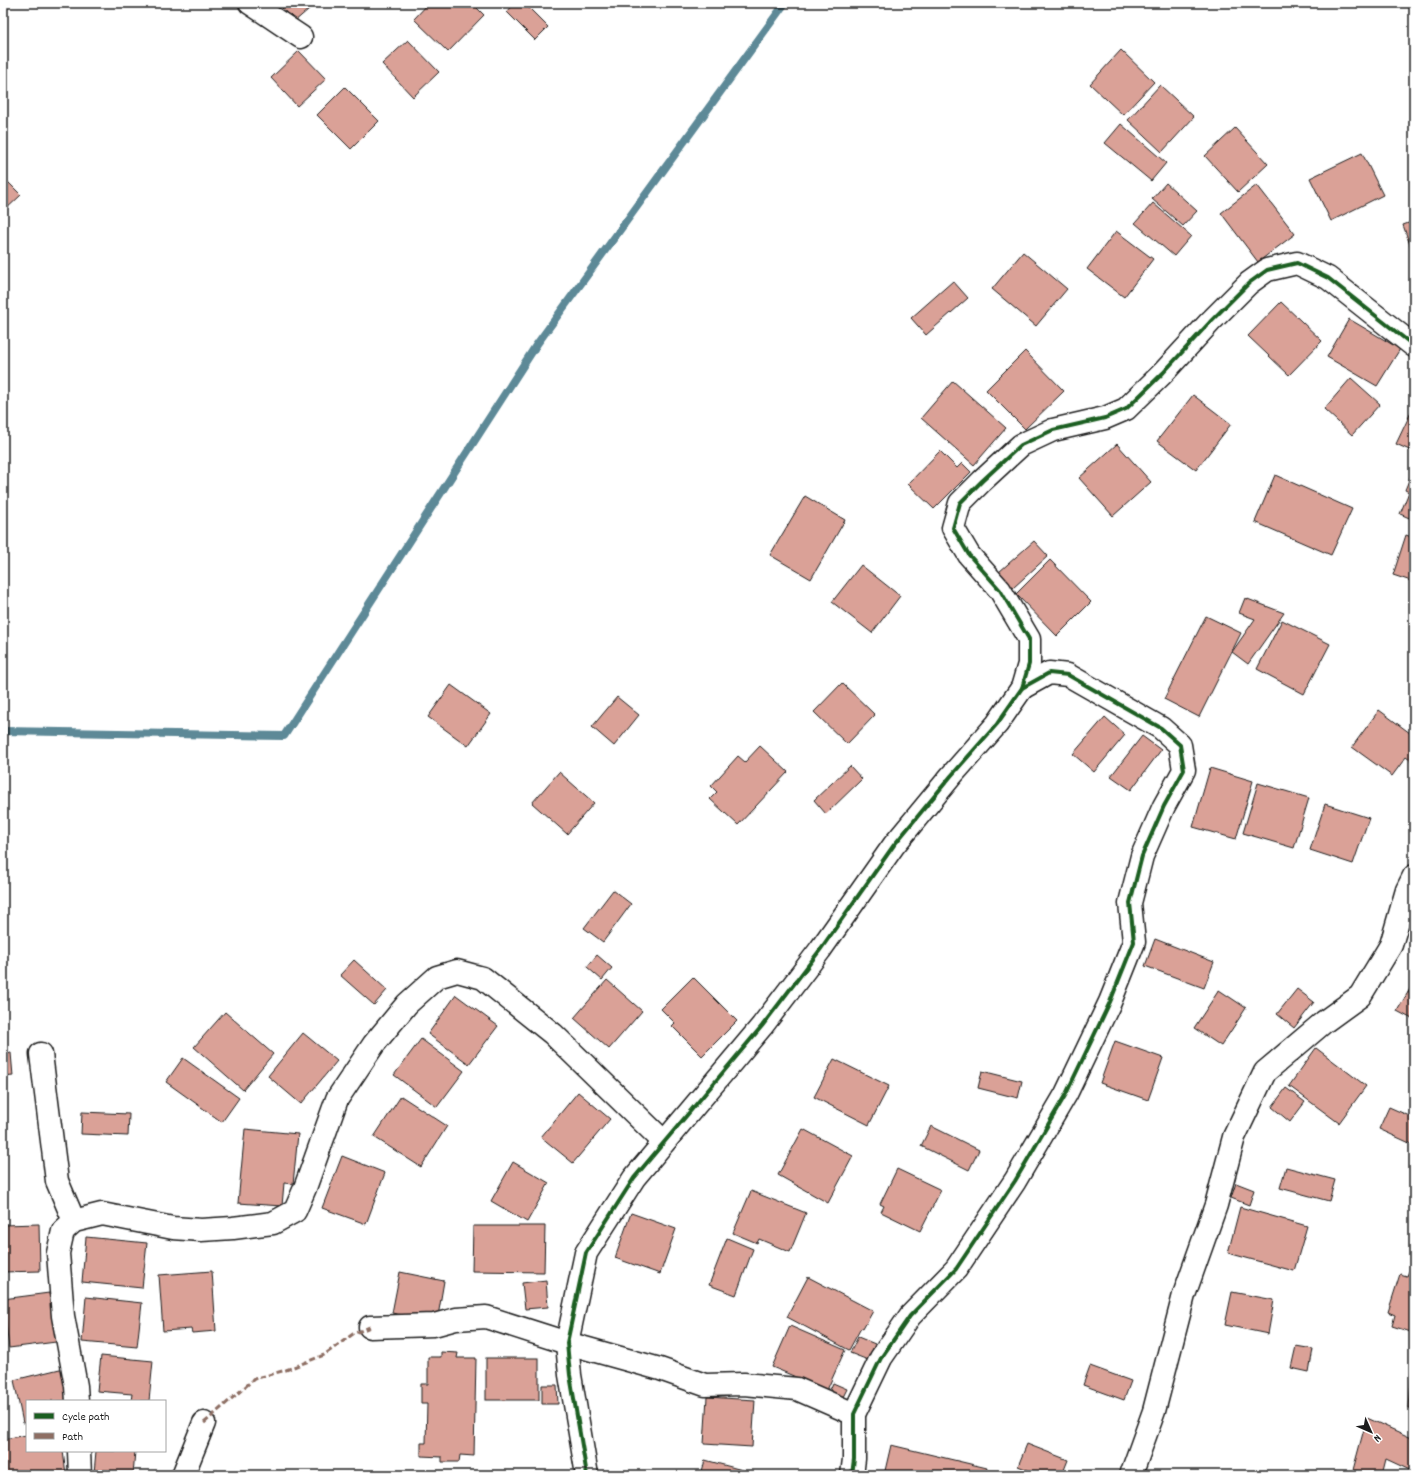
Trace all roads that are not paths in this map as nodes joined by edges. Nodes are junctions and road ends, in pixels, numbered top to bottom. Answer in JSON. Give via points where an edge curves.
{"nodes":[{"id":1,"x":250,"y":3,"type":"edge"},
{"id":2,"x":301,"y":37,"type":"dead end"},
{"id":3,"x":1414,"y":346,"type":"edge"},
{"id":4,"x":1022,"y":688,"type":"junction"},
{"id":5,"x":1414,"y":876,"type":"edge"},
{"id":6,"x":41,"y":1054,"type":"dead end"},
{"id":7,"x":664,"y":1142,"type":"junction"},
{"id":8,"x":74,"y":1221,"type":"junction"},
{"id":9,"x":370,"y":1327,"type":"dead end"},
{"id":10,"x":567,"y":1343,"type":"junction"},
{"id":11,"x":77,"y":1400,"type":"edge"},
{"id":12,"x":854,"y":1414,"type":"junction"},
{"id":13,"x":204,"y":1423,"type":"dead end"},
{"id":14,"x":79,"y":1452,"type":"edge"},
{"id":15,"x":80,"y":1475,"type":"edge"},
{"id":16,"x":183,"y":1475,"type":"edge"},
{"id":17,"x":587,"y":1475,"type":"edge"},
{"id":18,"x":852,"y":1475,"type":"edge"},
{"id":19,"x":1131,"y":1475,"type":"edge"}],
"edges":[{"from":1,"to":2,"type":"street"},
{"from":3,"to":4,"type":"street","via":[[1328,278],[1297,263],[1268,270],[1250,283],[1210,322],[1126,409],[1105,418],[1053,430],[1021,445],[960,503],[953,528],[969,555],[1000,590],[1029,638],[1029,664]]},
{"from":4,"to":7,"type":"street","via":[[997,724],[894,845],[820,950],[762,1026]]},
{"from":4,"to":12,"type":"street","via":[[1049,673],[1068,674],[1161,728],[1180,745],[1184,770],[1164,806],[1142,856],[1130,903],[1134,942],[1110,1002],[1066,1094],[1015,1181],[956,1269],[910,1316],[881,1358]]},
{"from":5,"to":19,"type":"street","via":[[1407,890],[1391,945],[1360,996],[1294,1046],[1265,1072],[1234,1137],[1216,1205],[1184,1295],[1154,1411]]},
{"from":6,"to":8,"type":"street","via":[[57,1181]]},
{"from":7,"to":8,"type":"street","via":[[553,1034],[483,978],[457,971],[437,976],[407,1004],[337,1099],[295,1211],[273,1223],[201,1230],[173,1228],[102,1214]]},
{"from":7,"to":10,"type":"street","via":[[634,1178],[586,1253]]},
{"from":8,"to":11,"type":"street","via":[[63,1231],[58,1253],[63,1316]]},
{"from":9,"to":10,"type":"street","via":[[434,1325],[456,1319],[486,1317]]},
{"from":10,"to":12,"type":"street","via":[[704,1384],[744,1384],[797,1389]]},
{"from":10,"to":17,"type":"street"},
{"from":12,"to":18,"type":"street"},
{"from":13,"to":16,"type":"street"},
{"from":14,"to":15,"type":"street"}]}
